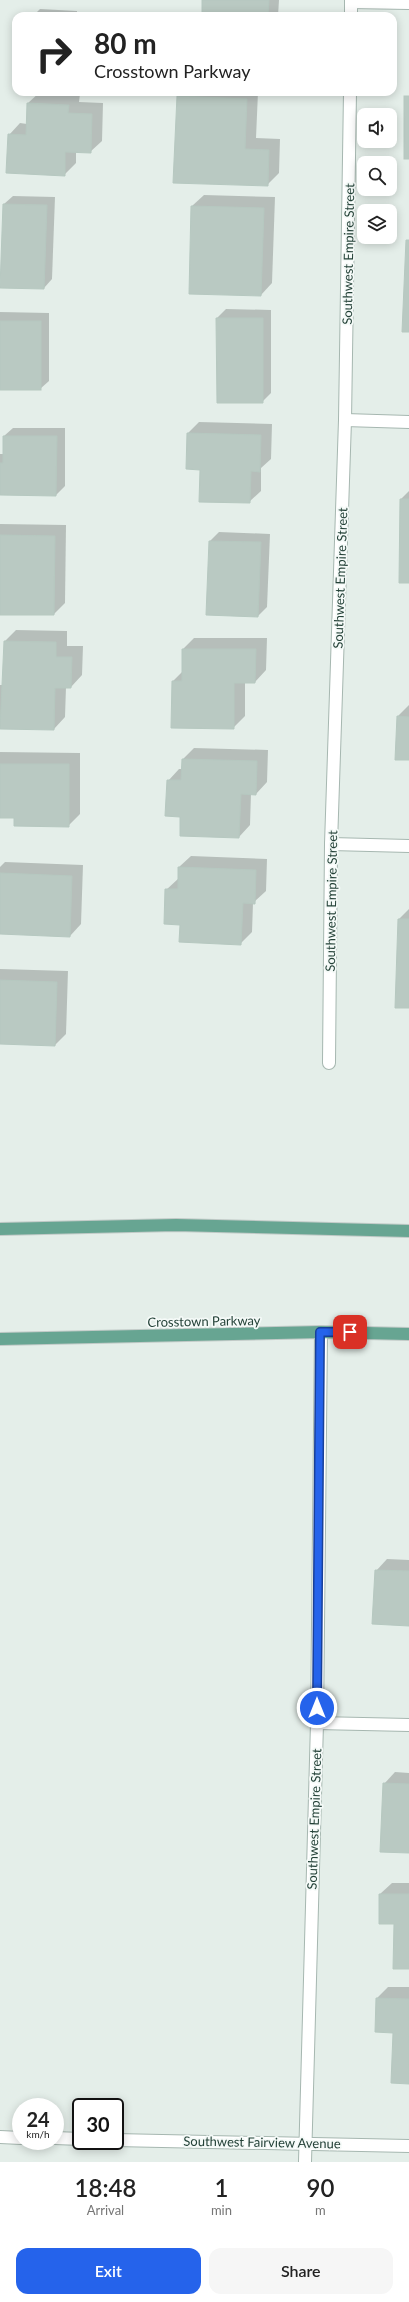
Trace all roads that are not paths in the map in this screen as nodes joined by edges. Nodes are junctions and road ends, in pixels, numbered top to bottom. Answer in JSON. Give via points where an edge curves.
{"nodes":[{"id":1,"x":351,"y":1,"type":"edge"},
{"id":2,"x":409,"y":3,"type":"edge"},
{"id":3,"x":351,"y":12,"type":"edge"},
{"id":4,"x":350,"y":96,"type":"edge"},
{"id":5,"x":345,"y":420,"type":"junction"},
{"id":6,"x":409,"y":422,"type":"edge"},
{"id":7,"x":331,"y":844,"type":"junction"},
{"id":8,"x":409,"y":846,"type":"edge"},
{"id":9,"x":329,"y":1063,"type":"dead end"},
{"id":10,"x":0,"y":1229,"type":"edge"},
{"id":11,"x":409,"y":1230,"type":"edge"},
{"id":12,"x":320,"y":1332,"type":"junction"},
{"id":13,"x":409,"y":1334,"type":"edge"},
{"id":14,"x":0,"y":1339,"type":"edge"},
{"id":15,"x":317,"y":1723,"type":"junction"},
{"id":16,"x":409,"y":1725,"type":"edge"},
{"id":17,"x":0,"y":2137,"type":"edge"},
{"id":18,"x":12,"y":2138,"type":"edge"},
{"id":19,"x":124,"y":2140,"type":"edge"},
{"id":20,"x":305,"y":2143,"type":"junction"},
{"id":21,"x":409,"y":2146,"type":"edge"},
{"id":22,"x":305,"y":2162,"type":"edge"}],
"edges":[{"from":1,"to":2,"type":"street"},
{"from":1,"to":3,"type":"street"},
{"from":4,"to":5,"type":"street","name":"Southwest Empire Street"},
{"from":5,"to":6,"type":"street"},
{"from":5,"to":7,"type":"street","name":"Southwest Empire Street"},
{"from":7,"to":8,"type":"street"},
{"from":7,"to":9,"type":"street","name":"Southwest Empire Street"},
{"from":10,"to":11,"type":"main road","via":[[176,1225]]},
{"from":12,"to":13,"type":"main road","name":"Crosstown Parkway"},
{"from":12,"to":14,"type":"main road","name":"Crosstown Parkway"},
{"from":12,"to":15,"type":"street","name":"Southwest Empire Street"},
{"from":15,"to":16,"type":"street"},
{"from":15,"to":20,"type":"street","name":"Southwest Empire Street"},
{"from":17,"to":18,"type":"street"},
{"from":19,"to":20,"type":"street","name":"Southwest Fairview Avenue"},
{"from":20,"to":21,"type":"street","name":"Southwest Fairview Avenue"},
{"from":20,"to":22,"type":"street","name":"Southwest Empire Street"}]}
